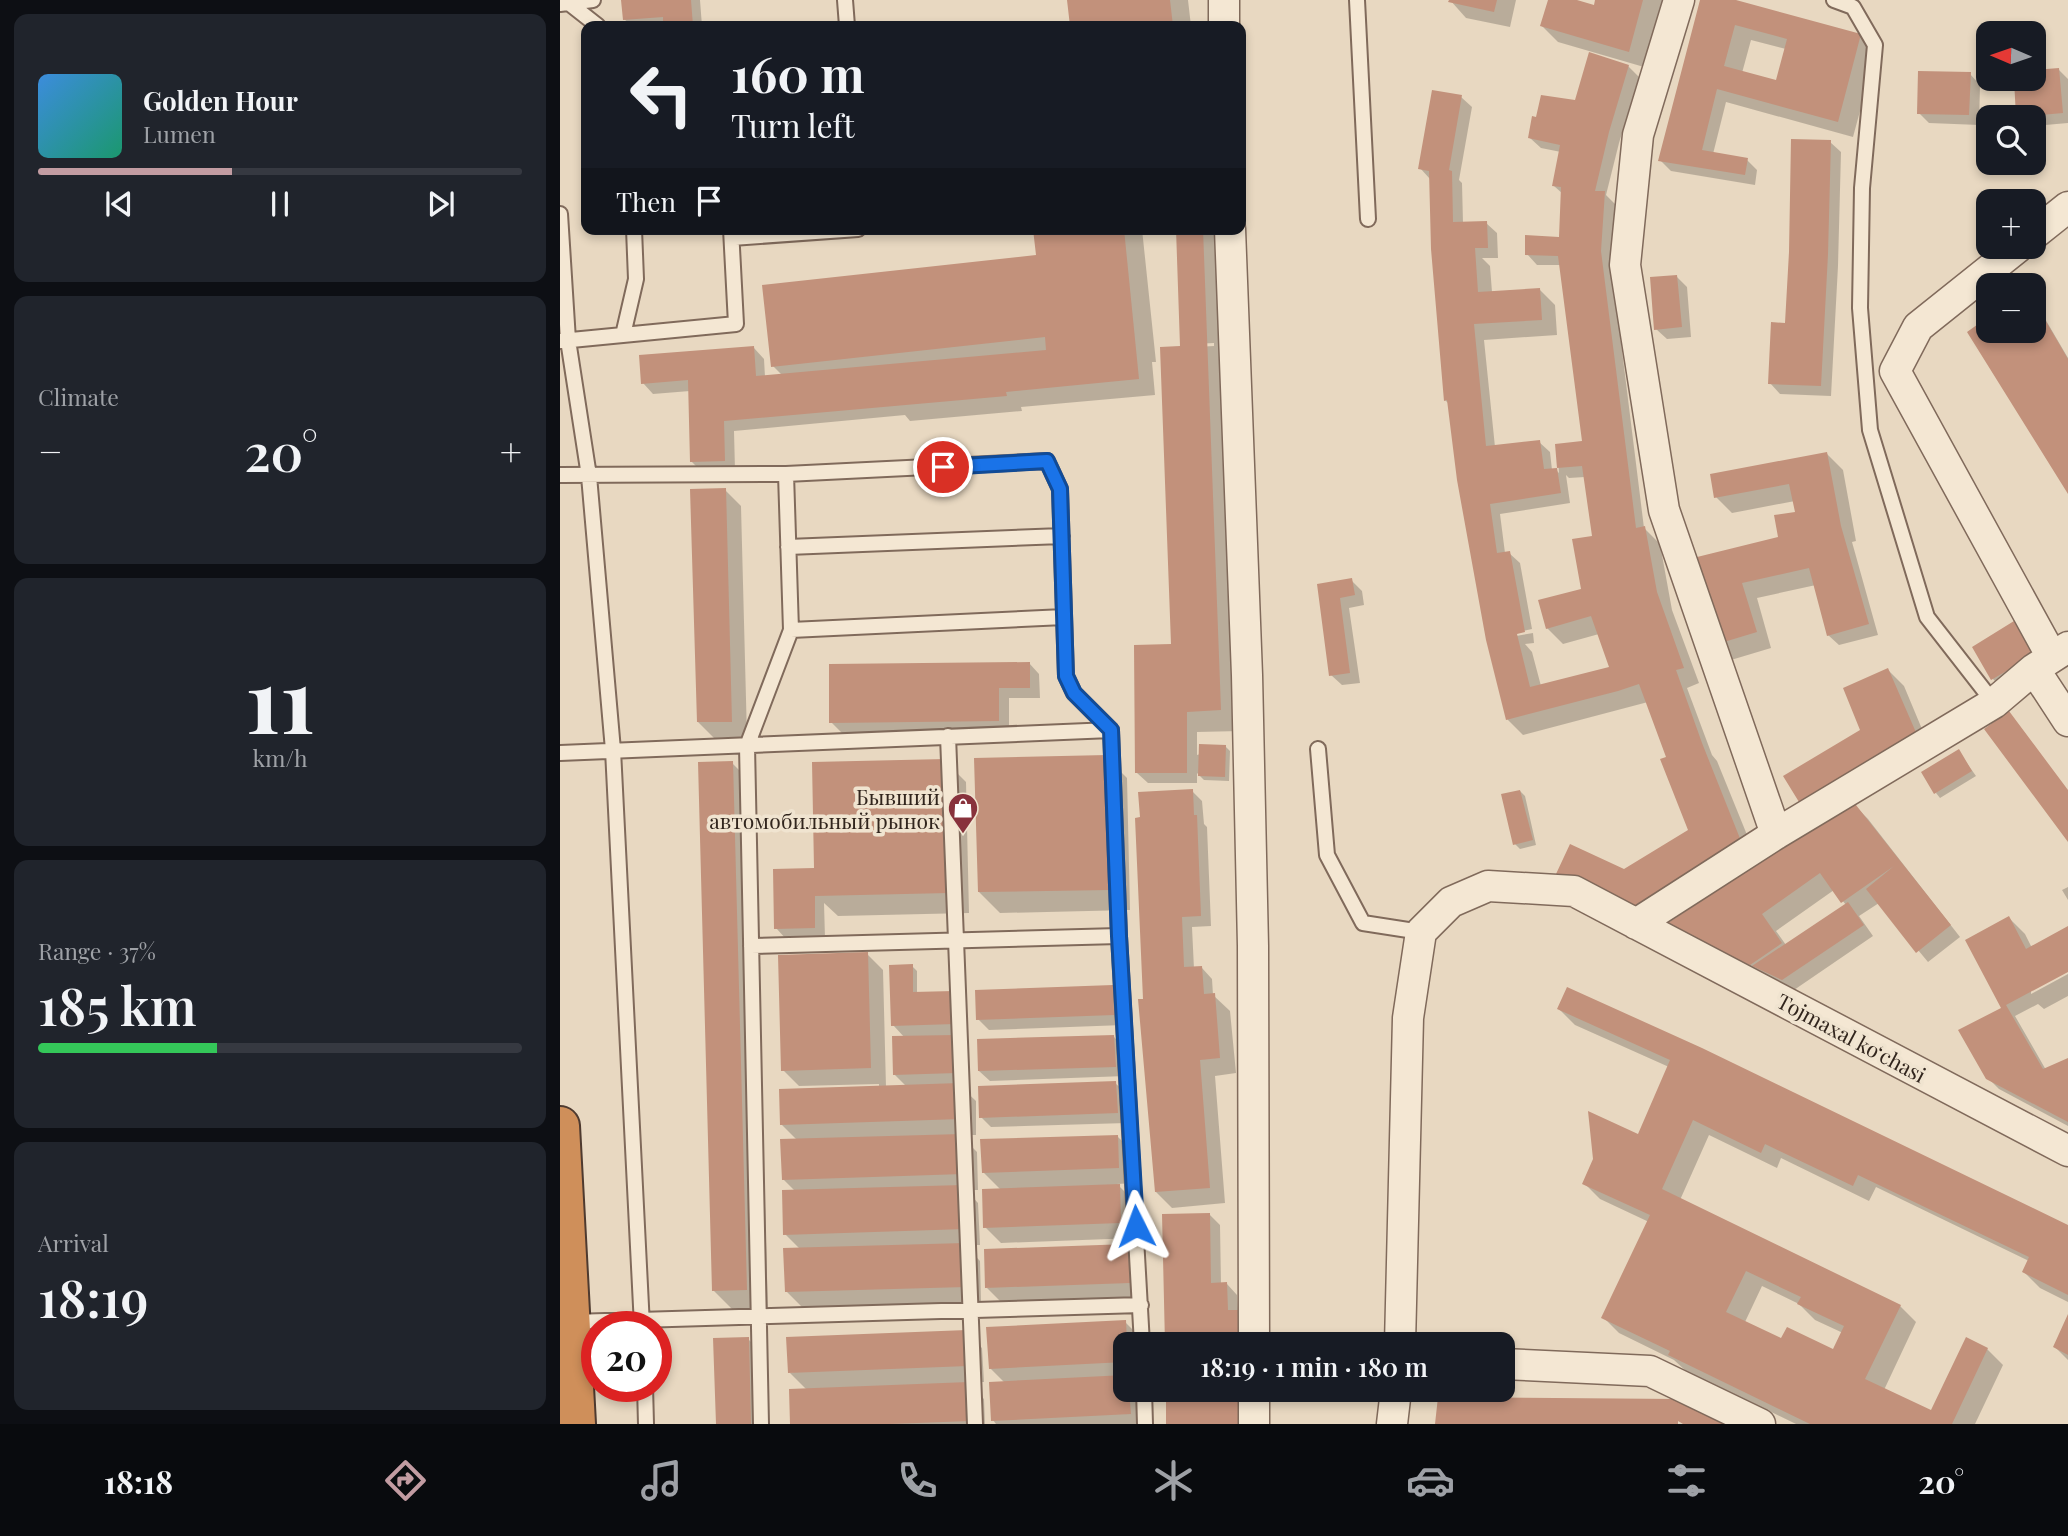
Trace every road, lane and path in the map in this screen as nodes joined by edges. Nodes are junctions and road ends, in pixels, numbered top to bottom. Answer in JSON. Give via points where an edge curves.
{"nodes":[{"id":1,"x":593,"y":0,"type":"edge"},
{"id":2,"x":845,"y":0,"type":"edge"},
{"id":3,"x":1224,"y":0,"type":"edge"},
{"id":4,"x":1357,"y":0,"type":"edge"},
{"id":5,"x":1679,"y":0,"type":"edge"},
{"id":6,"x":1834,"y":0,"type":"edge"},
{"id":7,"x":565,"y":4,"type":"edge"},
{"id":8,"x":590,"y":21,"type":"edge"},
{"id":9,"x":847,"y":21,"type":"edge"},
{"id":10,"x":1224,"y":21,"type":"edge"},
{"id":11,"x":2068,"y":207,"type":"edge"},
{"id":12,"x":560,"y":214,"type":"edge"},
{"id":13,"x":1368,"y":219,"type":"dead end"},
{"id":14,"x":2046,"y":224,"type":"edge"},
{"id":15,"x":634,"y":235,"type":"edge"},
{"id":16,"x":731,"y":235,"type":"edge"},
{"id":17,"x":1230,"y":235,"type":"edge"},
{"id":18,"x":2003,"y":259,"type":"edge"},
{"id":19,"x":623,"y":335,"type":"junction"},
{"id":20,"x":564,"y":341,"type":"edge"},
{"id":21,"x":786,"y":474,"type":"junction"},
{"id":22,"x":560,"y":475,"type":"edge"},
{"id":23,"x":589,"y":476,"type":"junction"},
{"id":24,"x":1062,"y":536,"type":"junction"},
{"id":25,"x":788,"y":547,"type":"junction"},
{"id":26,"x":1064,"y":617,"type":"junction"},
{"id":27,"x":791,"y":630,"type":"junction"},
{"id":28,"x":2051,"y":658,"type":"edge"},
{"id":29,"x":1994,"y":703,"type":"junction"},
{"id":30,"x":2068,"y":721,"type":"edge"},
{"id":31,"x":1111,"y":730,"type":"junction"},
{"id":32,"x":948,"y":736,"type":"junction"},
{"id":33,"x":747,"y":746,"type":"junction"},
{"id":34,"x":1318,"y":748,"type":"dead end"},
{"id":35,"x":613,"y":750,"type":"junction"},
{"id":36,"x":560,"y":753,"type":"edge"},
{"id":37,"x":1776,"y":834,"type":"junction"},
{"id":38,"x":1636,"y":924,"type":"junction"},
{"id":39,"x":1422,"y":932,"type":"junction"},
{"id":40,"x":1119,"y":936,"type":"junction"},
{"id":41,"x":956,"y":940,"type":"junction"},
{"id":42,"x":751,"y":946,"type":"junction"},
{"id":43,"x":560,"y":1126,"type":"edge"},
{"id":44,"x":2068,"y":1151,"type":"edge"},
{"id":45,"x":1141,"y":1305,"type":"junction"},
{"id":46,"x":970,"y":1310,"type":"junction"},
{"id":47,"x":640,"y":1311,"type":"edge"},
{"id":48,"x":759,"y":1316,"type":"junction"},
{"id":49,"x":672,"y":1321,"type":"edge"},
{"id":50,"x":570,"y":1322,"type":"junction"},
{"id":51,"x":581,"y":1322,"type":"edge"},
{"id":52,"x":1142,"y":1332,"type":"edge"},
{"id":53,"x":1254,"y":1332,"type":"edge"},
{"id":54,"x":1400,"y":1332,"type":"edge"},
{"id":55,"x":1515,"y":1365,"type":"edge"},
{"id":56,"x":645,"y":1402,"type":"edge"},
{"id":57,"x":1144,"y":1402,"type":"edge"},
{"id":58,"x":1254,"y":1402,"type":"edge"},
{"id":59,"x":1395,"y":1402,"type":"edge"},
{"id":60,"x":576,"y":1424,"type":"edge"},
{"id":61,"x":646,"y":1424,"type":"edge"},
{"id":62,"x":761,"y":1424,"type":"edge"},
{"id":63,"x":975,"y":1424,"type":"edge"},
{"id":64,"x":1145,"y":1424,"type":"edge"},
{"id":65,"x":1254,"y":1424,"type":"edge"},
{"id":66,"x":1392,"y":1424,"type":"edge"},
{"id":67,"x":1760,"y":1424,"type":"edge"}],
"edges":[{"from":1,"to":7,"type":"lane"},
{"from":2,"to":9,"type":"lane"},
{"from":3,"to":10,"type":"street"},
{"from":4,"to":13,"type":"lane"},
{"from":5,"to":37,"type":"street","via":[[1638,135],[1625,265],[1664,510]]},
{"from":6,"to":29,"type":"lane","via":[[1853,8],[1875,45],[1862,188],[1860,308],[1870,430],[1927,617]]},
{"from":7,"to":8,"type":"lane"},
{"from":11,"to":14,"type":"street"},
{"from":12,"to":20,"type":"lane"},
{"from":15,"to":19,"type":"lane","via":[[636,279]]},
{"from":16,"to":19,"type":"lane","via":[[736,324]]},
{"from":17,"to":53,"type":"street","via":[[1253,932]]},
{"from":18,"to":28,"type":"street","via":[[1918,327],[1895,371]]},
{"from":19,"to":20,"type":"lane"},
{"from":20,"to":23,"type":"lane"},
{"from":21,"to":23,"type":"lane"},
{"from":21,"to":24,"type":"lane","via":[[1047,461],[1060,489]]},
{"from":21,"to":25,"type":"lane"},
{"from":22,"to":23,"type":"lane"},
{"from":23,"to":35,"type":"lane"},
{"from":24,"to":25,"type":"lane"},
{"from":24,"to":26,"type":"lane"},
{"from":25,"to":27,"type":"lane"},
{"from":26,"to":27,"type":"lane"},
{"from":26,"to":31,"type":"lane","via":[[1069,685]]},
{"from":27,"to":33,"type":"lane"},
{"from":28,"to":29,"type":"street"},
{"from":28,"to":30,"type":"street"},
{"from":29,"to":37,"type":"street"},
{"from":31,"to":32,"type":"lane"},
{"from":31,"to":40,"type":"lane"},
{"from":32,"to":33,"type":"lane"},
{"from":32,"to":41,"type":"lane"},
{"from":33,"to":35,"type":"lane"},
{"from":33,"to":42,"type":"lane"},
{"from":34,"to":39,"type":"lane","via":[[1327,855],[1363,923]]},
{"from":35,"to":36,"type":"lane"},
{"from":35,"to":47,"type":"lane"},
{"from":37,"to":38,"type":"street"},
{"from":38,"to":39,"type":"street","name":"Tojmaxal koʻchasi","via":[[1574,891],[1488,886],[1451,902]]},
{"from":38,"to":44,"type":"street","name":"Tojmaxal koʻchasi"},
{"from":39,"to":54,"type":"street","via":[[1408,1018]]},
{"from":40,"to":41,"type":"lane"},
{"from":40,"to":45,"type":"lane"},
{"from":41,"to":42,"type":"lane"},
{"from":41,"to":46,"type":"lane"},
{"from":42,"to":48,"type":"lane"},
{"from":43,"to":50,"type":"highway"},
{"from":45,"to":46,"type":"lane"},
{"from":45,"to":52,"type":"lane"},
{"from":46,"to":48,"type":"lane"},
{"from":46,"to":63,"type":"lane"},
{"from":48,"to":49,"type":"lane"},
{"from":48,"to":62,"type":"lane"},
{"from":50,"to":51,"type":"lane"},
{"from":50,"to":60,"type":"highway"},
{"from":55,"to":67,"type":"street","via":[[1650,1371]]},
{"from":56,"to":61,"type":"lane"},
{"from":57,"to":64,"type":"lane"},
{"from":58,"to":65,"type":"street"},
{"from":59,"to":66,"type":"street"}]}
